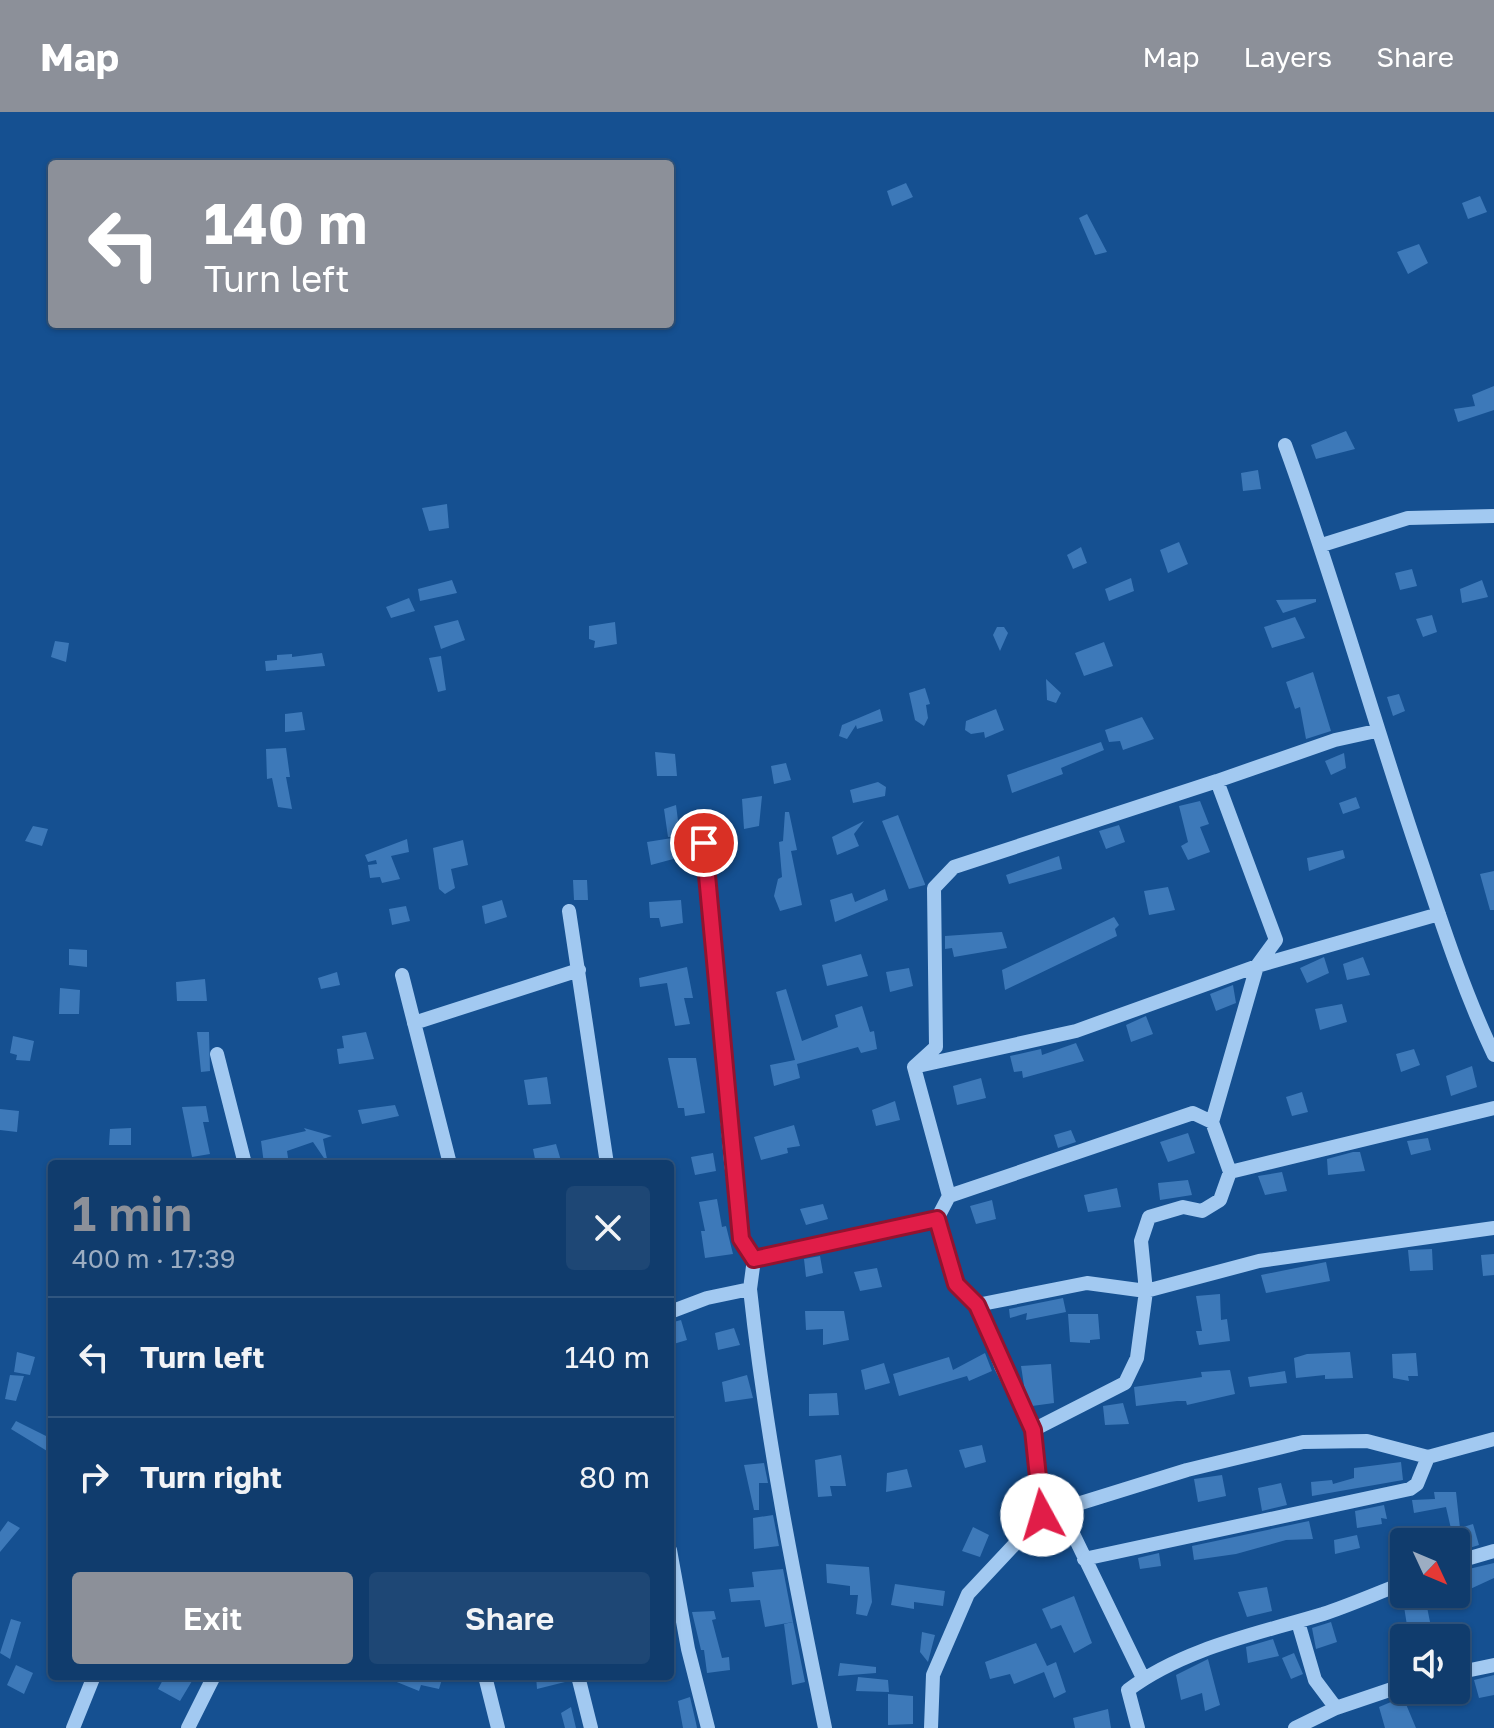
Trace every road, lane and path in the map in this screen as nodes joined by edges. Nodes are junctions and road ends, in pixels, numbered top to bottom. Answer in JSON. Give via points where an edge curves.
{"nodes":[{"id":1,"x":1285,"y":445,"type":"dead end"},
{"id":2,"x":1494,"y":516,"type":"edge"},
{"id":3,"x":1322,"y":545,"type":"junction"},
{"id":4,"x":1376,"y":731,"type":"junction"},
{"id":5,"x":1217,"y":781,"type":"junction"},
{"id":6,"x":704,"y":843,"type":"dead end"},
{"id":7,"x":569,"y":911,"type":"dead end"},
{"id":8,"x":1439,"y":914,"type":"junction"},
{"id":9,"x":1257,"y":966,"type":"junction"},
{"id":10,"x":579,"y":970,"type":"junction"},
{"id":11,"x":402,"y":975,"type":"dead end"},
{"id":12,"x":414,"y":1023,"type":"junction"},
{"id":13,"x":217,"y":1054,"type":"dead end"},
{"id":14,"x":1494,"y":1055,"type":"edge"},
{"id":15,"x":914,"y":1067,"type":"junction"},
{"id":16,"x":1494,"y":1108,"type":"edge"},
{"id":17,"x":1212,"y":1122,"type":"junction"},
{"id":18,"x":244,"y":1160,"type":"edge"},
{"id":19,"x":449,"y":1160,"type":"edge"},
{"id":20,"x":606,"y":1160,"type":"edge"},
{"id":21,"x":1230,"y":1172,"type":"junction"},
{"id":22,"x":949,"y":1196,"type":"junction"},
{"id":23,"x":937,"y":1219,"type":"junction"},
{"id":24,"x":1494,"y":1228,"type":"edge"},
{"id":25,"x":754,"y":1259,"type":"junction"},
{"id":26,"x":750,"y":1289,"type":"junction"},
{"id":27,"x":1146,"y":1291,"type":"junction"},
{"id":28,"x":977,"y":1305,"type":"junction"},
{"id":29,"x":674,"y":1311,"type":"edge"},
{"id":30,"x":1033,"y":1430,"type":"junction"},
{"id":31,"x":1494,"y":1439,"type":"edge"},
{"id":32,"x":1428,"y":1457,"type":"junction"},
{"id":33,"x":1061,"y":1509,"type":"junction"},
{"id":34,"x":1042,"y":1515,"type":"junction"},
{"id":35,"x":1494,"y":1551,"type":"edge"},
{"id":36,"x":1470,"y":1558,"type":"edge"},
{"id":37,"x":1084,"y":1559,"type":"junction"},
{"id":38,"x":674,"y":1572,"type":"edge"},
{"id":39,"x":1390,"y":1588,"type":"edge"},
{"id":40,"x":1298,"y":1622,"type":"junction"},
{"id":41,"x":1494,"y":1665,"type":"edge"},
{"id":42,"x":1470,"y":1670,"type":"edge"},
{"id":43,"x":1143,"y":1678,"type":"junction"},
{"id":44,"x":92,"y":1680,"type":"edge"},
{"id":45,"x":212,"y":1680,"type":"edge"},
{"id":46,"x":486,"y":1680,"type":"edge"},
{"id":47,"x":579,"y":1680,"type":"edge"},
{"id":48,"x":1390,"y":1690,"type":"edge"},
{"id":49,"x":1336,"y":1708,"type":"junction"},
{"id":50,"x":73,"y":1728,"type":"edge"},
{"id":51,"x":188,"y":1728,"type":"edge"},
{"id":52,"x":498,"y":1728,"type":"edge"},
{"id":53,"x":591,"y":1728,"type":"edge"},
{"id":54,"x":708,"y":1728,"type":"edge"},
{"id":55,"x":825,"y":1728,"type":"edge"},
{"id":56,"x":931,"y":1728,"type":"edge"},
{"id":57,"x":1138,"y":1728,"type":"edge"},
{"id":58,"x":1295,"y":1728,"type":"edge"}],
"edges":[{"from":1,"to":3,"type":"street"},
{"from":2,"to":3,"type":"street","via":[[1408,518]]},
{"from":3,"to":4,"type":"street"},
{"from":4,"to":5,"type":"street"},
{"from":4,"to":8,"type":"street"},
{"from":5,"to":9,"type":"street","via":[[1276,940]]},
{"from":5,"to":15,"type":"street","via":[[954,867],[934,888],[936,1047]]},
{"from":6,"to":25,"type":"street","via":[[735,1192],[741,1239]]},
{"from":7,"to":10,"type":"street"},
{"from":8,"to":9,"type":"street"},
{"from":8,"to":14,"type":"street"},
{"from":9,"to":15,"type":"street","via":[[1076,1031]]},
{"from":9,"to":17,"type":"street"},
{"from":10,"to":12,"type":"street"},
{"from":10,"to":20,"type":"street"},
{"from":11,"to":12,"type":"street"},
{"from":12,"to":19,"type":"street"},
{"from":13,"to":18,"type":"street"},
{"from":15,"to":22,"type":"street"},
{"from":16,"to":21,"type":"street"},
{"from":17,"to":21,"type":"street"},
{"from":17,"to":22,"type":"street","via":[[1193,1113]]},
{"from":21,"to":27,"type":"street","via":[[1220,1200],[1202,1211],[1183,1207],[1149,1217],[1141,1241]]},
{"from":22,"to":23,"type":"street"},
{"from":23,"to":25,"type":"street"},
{"from":23,"to":28,"type":"street","via":[[956,1284]]},
{"from":24,"to":27,"type":"street","via":[[1259,1261]]},
{"from":25,"to":26,"type":"street"},
{"from":26,"to":29,"type":"street"},
{"from":26,"to":55,"type":"street","via":[[783,1523]]},
{"from":27,"to":28,"type":"street","via":[[1087,1283]]},
{"from":27,"to":30,"type":"street","via":[[1137,1358],[1125,1383]]},
{"from":28,"to":30,"type":"street"},
{"from":30,"to":34,"type":"street"},
{"from":31,"to":32,"type":"street"},
{"from":32,"to":33,"type":"street","via":[[1367,1441],[1303,1442]]},
{"from":32,"to":37,"type":"street","via":[[1410,1489]]},
{"from":33,"to":34,"type":"street"},
{"from":33,"to":37,"type":"street"},
{"from":34,"to":56,"type":"street","via":[[968,1594],[933,1675]]},
{"from":35,"to":36,"type":"street"},
{"from":37,"to":43,"type":"street"},
{"from":38,"to":54,"type":"street"},
{"from":39,"to":40,"type":"street"},
{"from":40,"to":43,"type":"street","via":[[1187,1656]]},
{"from":40,"to":49,"type":"street","via":[[1315,1680]]},
{"from":41,"to":42,"type":"street"},
{"from":43,"to":57,"type":"street","via":[[1128,1690]]},
{"from":44,"to":50,"type":"street"},
{"from":45,"to":51,"type":"street"},
{"from":46,"to":52,"type":"street"},
{"from":47,"to":53,"type":"street"},
{"from":48,"to":49,"type":"street"},
{"from":49,"to":58,"type":"street"}]}
